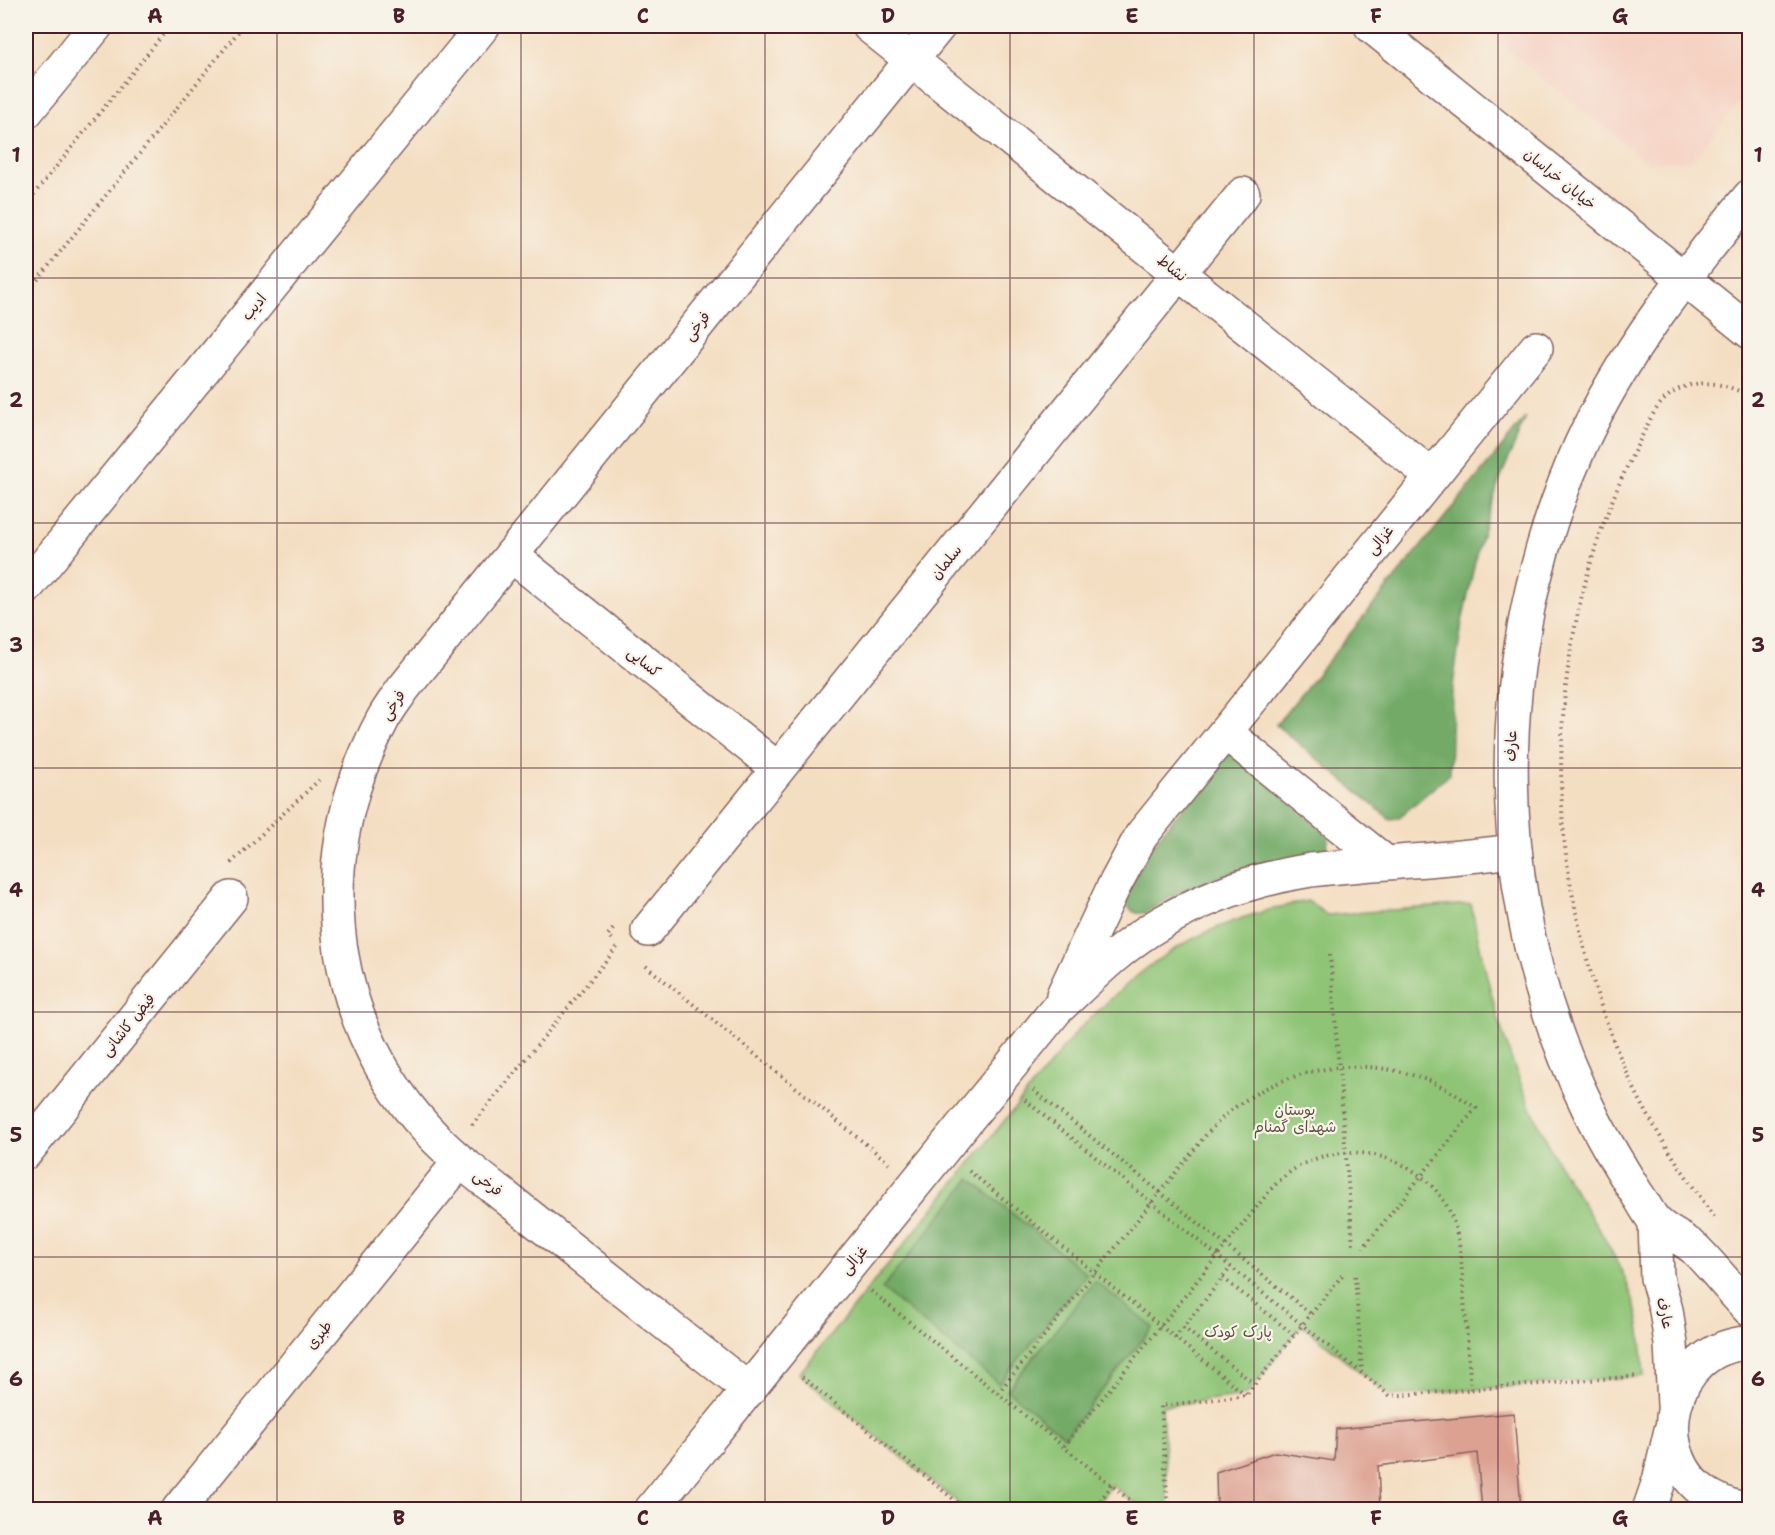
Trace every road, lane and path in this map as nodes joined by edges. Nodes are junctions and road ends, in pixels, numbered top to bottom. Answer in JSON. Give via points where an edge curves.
{"nodes":[{"id":1,"x":96,"y":26,"type":"edge"},
{"id":2,"x":170,"y":26,"type":"edge"},
{"id":3,"x":243,"y":26,"type":"edge"},
{"id":4,"x":483,"y":26,"type":"edge"},
{"id":5,"x":869,"y":26,"type":"edge"},
{"id":6,"x":939,"y":26,"type":"edge"},
{"id":7,"x":1371,"y":26,"type":"edge"},
{"id":8,"x":912,"y":60,"type":"junction"},
{"id":9,"x":26,"y":112,"type":"edge"},
{"id":10,"x":1243,"y":194,"type":"dead end"},
{"id":11,"x":1749,"y":196,"type":"edge"},
{"id":12,"x":26,"y":204,"type":"edge"},
{"id":13,"x":1179,"y":274,"type":"junction"},
{"id":14,"x":1683,"y":278,"type":"junction"},
{"id":15,"x":26,"y":294,"type":"edge"},
{"id":16,"x":1749,"y":332,"type":"edge"},
{"id":17,"x":1536,"y":348,"type":"dead end"},
{"id":18,"x":1749,"y":398,"type":"edge"},
{"id":19,"x":1432,"y":476,"type":"junction"},
{"id":20,"x":511,"y":555,"type":"junction"},
{"id":21,"x":26,"y":588,"type":"edge"},
{"id":22,"x":1225,"y":732,"type":"junction"},
{"id":23,"x":778,"y":770,"type":"junction"},
{"id":24,"x":323,"y":776,"type":"dead end"},
{"id":25,"x":1515,"y":851,"type":"junction"},
{"id":26,"x":1386,"y":863,"type":"junction"},
{"id":27,"x":231,"y":864,"type":"dead end"},
{"id":28,"x":231,"y":898,"type":"dead end"},
{"id":29,"x":608,"y":935,"type":"dead end"},
{"id":30,"x":638,"y":941,"type":"joint"},
{"id":31,"x":619,"y":944,"type":"junction"},
{"id":32,"x":1330,"y":955,"type":"dead end"},
{"id":33,"x":644,"y":964,"type":"dead end"},
{"id":34,"x":1056,"y":1010,"type":"junction"},
{"id":35,"x":1339,"y":1067,"type":"junction"},
{"id":36,"x":1030,"y":1088,"type":"dead end"},
{"id":37,"x":1022,"y":1098,"type":"dead end"},
{"id":38,"x":470,"y":1128,"type":"dead end"},
{"id":39,"x":26,"y":1152,"type":"edge"},
{"id":40,"x":1345,"y":1152,"type":"junction"},
{"id":41,"x":460,"y":1161,"type":"junction"},
{"id":42,"x":892,"y":1166,"type":"dead end"},
{"id":43,"x":965,"y":1168,"type":"dead end"},
{"id":44,"x":1421,"y":1177,"type":"junction"},
{"id":45,"x":1160,"y":1192,"type":"junction"},
{"id":46,"x":1151,"y":1203,"type":"junction"},
{"id":47,"x":1655,"y":1222,"type":"junction"},
{"id":48,"x":1721,"y":1225,"type":"dead end"},
{"id":49,"x":1226,"y":1245,"type":"junction"},
{"id":50,"x":1353,"y":1245,"type":"dead end"},
{"id":51,"x":1363,"y":1248,"type":"dead end"},
{"id":52,"x":1217,"y":1256,"type":"junction"},
{"id":53,"x":1231,"y":1267,"type":"junction"},
{"id":54,"x":1095,"y":1273,"type":"junction"},
{"id":55,"x":1344,"y":1273,"type":"dead end"},
{"id":56,"x":1355,"y":1276,"type":"dead end"},
{"id":57,"x":1223,"y":1278,"type":"junction"},
{"id":58,"x":868,"y":1289,"type":"dead end"},
{"id":59,"x":1749,"y":1310,"type":"edge"},
{"id":60,"x":1311,"y":1314,"type":"junction"},
{"id":61,"x":1302,"y":1325,"type":"junction"},
{"id":62,"x":1161,"y":1326,"type":"junction"},
{"id":63,"x":1183,"y":1328,"type":"junction"},
{"id":64,"x":1294,"y":1335,"type":"junction"},
{"id":65,"x":1175,"y":1338,"type":"junction"},
{"id":66,"x":1749,"y":1343,"type":"edge"},
{"id":67,"x":1363,"y":1373,"type":"junction"},
{"id":68,"x":799,"y":1374,"type":"dead end"},
{"id":69,"x":1644,"y":1376,"type":"dead end"},
{"id":70,"x":1254,"y":1384,"type":"junction"},
{"id":71,"x":749,"y":1389,"type":"junction"},
{"id":72,"x":1471,"y":1389,"type":"junction"},
{"id":73,"x":998,"y":1393,"type":"junction"},
{"id":74,"x":1246,"y":1395,"type":"junction"},
{"id":75,"x":1673,"y":1417,"type":"junction"},
{"id":76,"x":1064,"y":1446,"type":"junction"},
{"id":77,"x":1112,"y":1485,"type":"junction"},
{"id":78,"x":178,"y":1509,"type":"edge"},
{"id":79,"x":651,"y":1509,"type":"edge"},
{"id":80,"x":967,"y":1509,"type":"edge"},
{"id":81,"x":1093,"y":1509,"type":"edge"},
{"id":82,"x":1142,"y":1509,"type":"edge"},
{"id":83,"x":1168,"y":1509,"type":"edge"},
{"id":84,"x":1649,"y":1509,"type":"edge"},
{"id":85,"x":1749,"y":1509,"type":"edge"}],
"edges":[{"from":1,"to":9,"type":"street"},
{"from":2,"to":12,"type":"path"},
{"from":3,"to":15,"type":"path"},
{"from":4,"to":21,"type":"street","name":"ادیب"},
{"from":5,"to":8,"type":"street","name":"نشاط"},
{"from":6,"to":8,"type":"street","name":"فرخی"},
{"from":7,"to":14,"type":"street","name":"خیابان خراسان"},
{"from":8,"to":13,"type":"street","name":"نشاط"},
{"from":8,"to":20,"type":"street","name":"فرخی"},
{"from":10,"to":13,"type":"street","name":"سلمان"},
{"from":11,"to":14,"type":"street","name":"عارف"},
{"from":13,"to":19,"type":"street","name":"نشاط"},
{"from":13,"to":23,"type":"street","name":"سلمان"},
{"from":14,"to":16,"type":"street","name":"خیابان خراسان"},
{"from":14,"to":25,"type":"street","name":"عارف","via":[[1625,362],[1587,433],[1556,505],[1537,568],[1522,633],[1514,698],[1510,765]]},
{"from":17,"to":19,"type":"street","name":"غزالی"},
{"from":18,"to":48,"type":"path","via":[[1738,390],[1711,383],[1696,384],[1666,397],[1627,464],[1604,522],[1572,642],[1561,765],[1571,889],[1602,1009],[1652,1122]]},
{"from":19,"to":22,"type":"street","name":"غزالی"},
{"from":20,"to":23,"type":"street","name":"کسایی"},
{"from":20,"to":41,"type":"street","name":"فرخی","via":[[384,717],[353,786],[338,861],[339,938],[357,1016],[395,1090],[420,1123]]},
{"from":22,"to":26,"type":"street"},
{"from":22,"to":34,"type":"street","name":"غزالی","via":[[1141,836]]},
{"from":23,"to":30,"type":"street","name":"سلمان"},
{"from":24,"to":27,"type":"path"},
{"from":25,"to":26,"type":"street","name":"غزالی"},
{"from":25,"to":47,"type":"street","name":"عارف","via":[[1535,962],[1554,1026],[1578,1088],[1608,1147]]},
{"from":26,"to":34,"type":"street","name":"غزالی","via":[[1271,878],[1195,904],[1131,943]]},
{"from":28,"to":39,"type":"street","name":"فیض کاشانی"},
{"from":29,"to":31,"type":"path"},
{"from":30,"to":31,"type":"path"},
{"from":31,"to":38,"type":"path"},
{"from":32,"to":35,"type":"path"},
{"from":33,"to":42,"type":"path"},
{"from":34,"to":71,"type":"street","name":"غزالی"},
{"from":35,"to":40,"type":"path"},
{"from":35,"to":44,"type":"path","via":[[1397,1071],[1425,1079],[1476,1108]]},
{"from":35,"to":45,"type":"path","via":[[1308,1071],[1252,1095],[1206,1135]]},
{"from":36,"to":45,"type":"path"},
{"from":37,"to":46,"type":"path"},
{"from":40,"to":44,"type":"path","via":[[1386,1157]]},
{"from":40,"to":49,"type":"path","via":[[1305,1163],[1287,1174]]},
{"from":40,"to":50,"type":"path"},
{"from":41,"to":71,"type":"street","name":"فرخی"},
{"from":41,"to":78,"type":"street","name":"طبری"},
{"from":43,"to":54,"type":"path"},
{"from":44,"to":51,"type":"path"},
{"from":44,"to":72,"type":"path","via":[[1448,1208],[1460,1248]]},
{"from":45,"to":46,"type":"path"},
{"from":45,"to":49,"type":"path"},
{"from":46,"to":52,"type":"path"},
{"from":46,"to":54,"type":"path"},
{"from":47,"to":59,"type":"street","name":"عارف","via":[[1693,1247]]},
{"from":47,"to":75,"type":"street","name":"عارف","via":[[1657,1278],[1671,1344]]},
{"from":49,"to":52,"type":"path"},
{"from":49,"to":60,"type":"path"},
{"from":52,"to":53,"type":"path"},
{"from":52,"to":62,"type":"path"},
{"from":53,"to":57,"type":"path"},
{"from":53,"to":61,"type":"path"},
{"from":54,"to":62,"type":"path"},
{"from":54,"to":73,"type":"path"},
{"from":55,"to":60,"type":"path"},
{"from":56,"to":67,"type":"path"},
{"from":57,"to":63,"type":"path"},
{"from":57,"to":64,"type":"path"},
{"from":58,"to":73,"type":"path"},
{"from":60,"to":61,"type":"path"},
{"from":61,"to":64,"type":"path"},
{"from":61,"to":67,"type":"path"},
{"from":62,"to":65,"type":"path"},
{"from":62,"to":76,"type":"path"},
{"from":63,"to":65,"type":"path"},
{"from":63,"to":70,"type":"path"},
{"from":64,"to":70,"type":"path"},
{"from":65,"to":74,"type":"path"},
{"from":66,"to":75,"type":"street","via":[[1718,1351],[1698,1365],[1683,1383]]},
{"from":67,"to":72,"type":"path","via":[[1390,1395]]},
{"from":68,"to":80,"type":"path"},
{"from":69,"to":72,"type":"path"},
{"from":70,"to":74,"type":"path"},
{"from":71,"to":79,"type":"street","name":"غزالی"},
{"from":73,"to":76,"type":"path"},
{"from":74,"to":83,"type":"path","via":[[1161,1406]]},
{"from":75,"to":84,"type":"street"},
{"from":75,"to":85,"type":"street","via":[[1676,1452],[1686,1473],[1702,1491],[1722,1503]]},
{"from":76,"to":77,"type":"path"},
{"from":77,"to":81,"type":"path"},
{"from":77,"to":82,"type":"path"}]}
